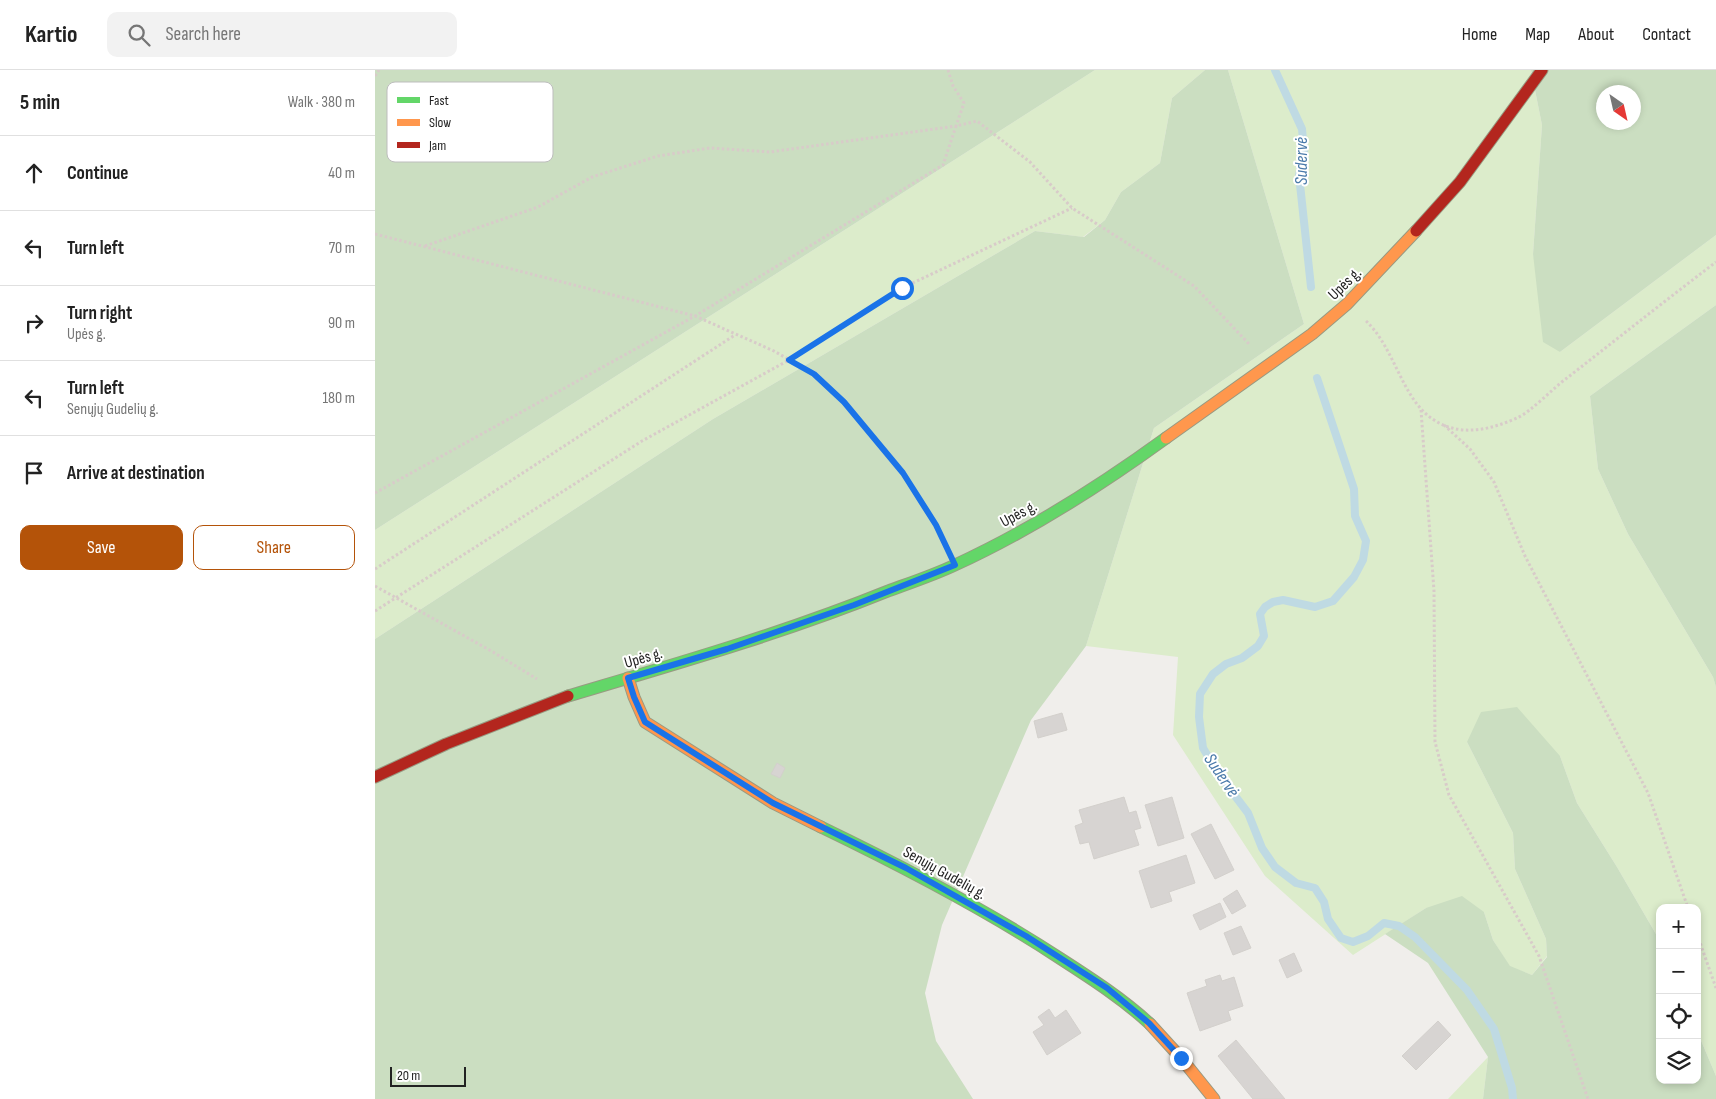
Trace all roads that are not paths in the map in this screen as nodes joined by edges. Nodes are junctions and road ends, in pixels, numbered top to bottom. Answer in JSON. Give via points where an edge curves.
{"nodes":[{"id":1,"x":1542,"y":70,"type":"edge"},
{"id":2,"x":628,"y":678,"type":"junction"},
{"id":3,"x":375,"y":777,"type":"edge"},
{"id":4,"x":1214,"y":1099,"type":"edge"}],
"edges":[{"from":1,"to":2,"type":"street","name":"Upės g.","via":[[1460,182],[1347,304],[1312,334],[1132,464],[1048,516],[955,565],[854,605],[727,649]]},
{"from":2,"to":3,"type":"street","name":"Upės g.","via":[[530,709]]},
{"from":2,"to":4,"type":"street","name":"Senųjų Gudelių g.","via":[[645,722],[773,803],[906,868],[1026,936],[1107,988],[1149,1023]]}]}
